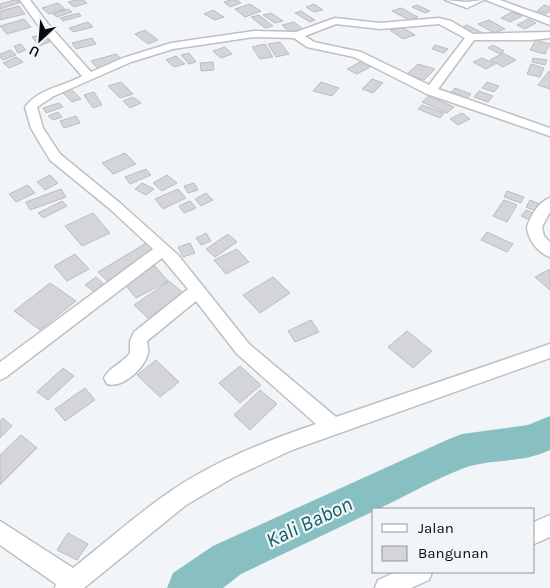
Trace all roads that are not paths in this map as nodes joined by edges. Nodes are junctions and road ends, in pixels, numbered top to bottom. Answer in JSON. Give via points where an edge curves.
{"nodes":[{"id":1,"x":25,"y":0,"type":"edge"},
{"id":2,"x":450,"y":0,"type":"edge"},
{"id":3,"x":478,"y":0,"type":"edge"},
{"id":4,"x":491,"y":0,"type":"edge"},
{"id":5,"x":550,"y":22,"type":"edge"},
{"id":6,"x":297,"y":35,"type":"junction"},
{"id":7,"x":550,"y":35,"type":"edge"},
{"id":8,"x":471,"y":37,"type":"junction"},
{"id":9,"x":89,"y":78,"type":"junction"},
{"id":10,"x":431,"y":91,"type":"junction"},
{"id":11,"x":550,"y":132,"type":"edge"},
{"id":12,"x":550,"y":203,"type":"edge"},
{"id":13,"x":163,"y":250,"type":"junction"},
{"id":14,"x":550,"y":251,"type":"edge"},
{"id":15,"x":198,"y":290,"type":"junction"},
{"id":16,"x":550,"y":351,"type":"edge"},
{"id":17,"x":0,"y":372,"type":"edge"},
{"id":18,"x":113,"y":378,"type":"dead end"},
{"id":19,"x":333,"y":427,"type":"junction"},
{"id":20,"x":550,"y":526,"type":"edge"},
{"id":21,"x":0,"y":532,"type":"edge"},
{"id":22,"x":535,"y":533,"type":"edge"},
{"id":23,"x":419,"y":573,"type":"edge"},
{"id":24,"x":69,"y":585,"type":"edge"},
{"id":25,"x":386,"y":588,"type":"edge"}],
"edges":[{"from":1,"to":9,"type":"street"},
{"from":2,"to":3,"type":"street","via":[[466,5]]},
{"from":4,"to":5,"type":"street"},
{"from":6,"to":8,"type":"street","via":[[335,22],[380,26],[433,21],[447,23]]},
{"from":6,"to":9,"type":"street","via":[[254,34],[171,46],[127,60]]},
{"from":6,"to":10,"type":"street","via":[[311,45],[357,54]]},
{"from":7,"to":8,"type":"street"},
{"from":8,"to":10,"type":"street"},
{"from":9,"to":13,"type":"street","via":[[33,104],[31,107],[38,128],[55,157]]},
{"from":10,"to":11,"type":"street"},
{"from":12,"to":14,"type":"street","via":[[539,215],[534,235]]},
{"from":13,"to":15,"type":"street"},
{"from":13,"to":17,"type":"street"},
{"from":15,"to":18,"type":"street","via":[[140,337],[136,359]]},
{"from":15,"to":19,"type":"street","via":[[243,349]]},
{"from":16,"to":19,"type":"street"},
{"from":19,"to":24,"type":"street","via":[[227,470],[179,498]]},
{"from":20,"to":22,"type":"street"},
{"from":21,"to":24,"type":"street"},
{"from":23,"to":25,"type":"street"}]}
